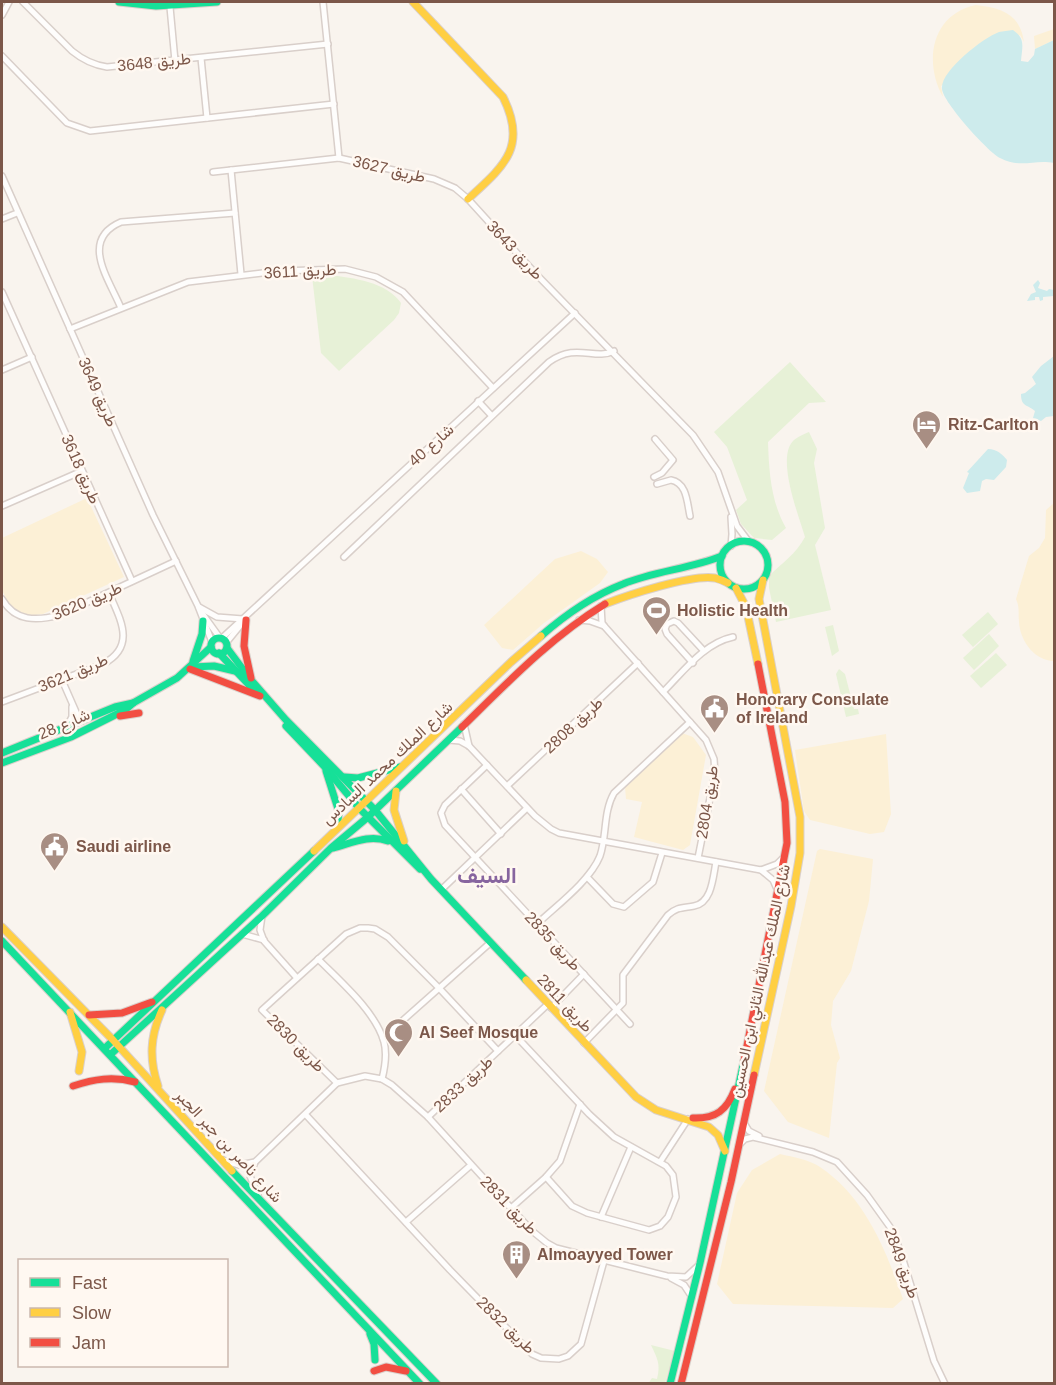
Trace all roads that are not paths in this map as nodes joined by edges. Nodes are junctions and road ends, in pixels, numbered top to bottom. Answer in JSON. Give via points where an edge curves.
{"nodes":[{"id":1,"x":9,"y":2,"type":"edge"},
{"id":2,"x":23,"y":2,"type":"edge"},
{"id":3,"x":119,"y":2,"type":"edge"},
{"id":4,"x":217,"y":2,"type":"edge"},
{"id":5,"x":323,"y":2,"type":"edge"},
{"id":6,"x":413,"y":2,"type":"edge"},
{"id":7,"x":170,"y":7,"type":"junction"},
{"id":8,"x":2,"y":15,"type":"edge"},
{"id":9,"x":328,"y":44,"type":"junction"},
{"id":10,"x":2,"y":56,"type":"edge"},
{"id":11,"x":201,"y":58,"type":"junction"},
{"id":12,"x":175,"y":61,"type":"junction"},
{"id":13,"x":334,"y":104,"type":"junction"},
{"id":14,"x":207,"y":118,"type":"junction"},
{"id":15,"x":339,"y":158,"type":"junction"},
{"id":16,"x":231,"y":170,"type":"junction"},
{"id":17,"x":213,"y":172,"type":"dead end"},
{"id":18,"x":2,"y":176,"type":"edge"},
{"id":19,"x":455,"y":188,"type":"joint"},
{"id":20,"x":468,"y":199,"type":"junction"},
{"id":21,"x":17,"y":213,"type":"junction"},
{"id":22,"x":235,"y":213,"type":"junction"},
{"id":23,"x":2,"y":219,"type":"edge"},
{"id":24,"x":241,"y":274,"type":"junction"},
{"id":25,"x":2,"y":292,"type":"edge"},
{"id":26,"x":121,"y":308,"type":"junction"},
{"id":27,"x":575,"y":313,"type":"junction"},
{"id":28,"x":70,"y":329,"type":"junction"},
{"id":29,"x":614,"y":351,"type":"junction"},
{"id":30,"x":32,"y":357,"type":"junction"},
{"id":31,"x":2,"y":370,"type":"edge"},
{"id":32,"x":493,"y":388,"type":"junction"},
{"id":33,"x":478,"y":401,"type":"junction"},
{"id":34,"x":491,"y":415,"type":"junction"},
{"id":35,"x":655,"y":439,"type":"dead end"},
{"id":36,"x":82,"y":471,"type":"junction"},
{"id":37,"x":654,"y":477,"type":"dead end"},
{"id":38,"x":657,"y":484,"type":"dead end"},
{"id":39,"x":729,"y":500,"type":"junction"},
{"id":40,"x":2,"y":506,"type":"edge"},
{"id":41,"x":690,"y":516,"type":"dead end"},
{"id":42,"x":749,"y":542,"type":"junction"},
{"id":43,"x":730,"y":546,"type":"junction"},
{"id":44,"x":722,"y":556,"type":"junction"},
{"id":45,"x":344,"y":557,"type":"dead end"},
{"id":46,"x":176,"y":561,"type":"junction"},
{"id":47,"x":763,"y":580,"type":"junction"},
{"id":48,"x":132,"y":581,"type":"junction"},
{"id":49,"x":728,"y":583,"type":"junction"},
{"id":50,"x":736,"y":588,"type":"junction"},
{"id":51,"x":109,"y":593,"type":"junction"},
{"id":52,"x":2,"y":599,"type":"edge"},
{"id":53,"x":198,"y":606,"type":"junction"},
{"id":54,"x":602,"y":606,"type":"junction"},
{"id":55,"x":246,"y":618,"type":"junction"},
{"id":56,"x":579,"y":620,"type":"junction"},
{"id":57,"x":203,"y":621,"type":"junction"},
{"id":58,"x":605,"y":627,"type":"junction"},
{"id":59,"x":734,"y":637,"type":"dead end"},
{"id":60,"x":224,"y":642,"type":"junction"},
{"id":61,"x":215,"y":649,"type":"junction"},
{"id":62,"x":704,"y":651,"type":"junction"},
{"id":63,"x":638,"y":663,"type":"junction"},
{"id":64,"x":693,"y":663,"type":"junction"},
{"id":65,"x":190,"y":668,"type":"junction"},
{"id":66,"x":237,"y":671,"type":"junction"},
{"id":67,"x":62,"y":680,"type":"junction"},
{"id":68,"x":251,"y":680,"type":"junction"},
{"id":69,"x":663,"y":692,"type":"junction"},
{"id":70,"x":260,"y":696,"type":"junction"},
{"id":71,"x":2,"y":702,"type":"edge"},
{"id":72,"x":71,"y":702,"type":"junction"},
{"id":73,"x":133,"y":703,"type":"junction"},
{"id":74,"x":139,"y":713,"type":"dead end"},
{"id":75,"x":80,"y":721,"type":"junction"},
{"id":76,"x":104,"y":722,"type":"junction"},
{"id":77,"x":690,"y":722,"type":"junction"},
{"id":78,"x":464,"y":724,"type":"junction"},
{"id":79,"x":66,"y":728,"type":"junction"},
{"id":80,"x":71,"y":736,"type":"junction"},
{"id":81,"x":449,"y":740,"type":"junction"},
{"id":82,"x":469,"y":746,"type":"junction"},
{"id":83,"x":2,"y":753,"type":"edge"},
{"id":84,"x":2,"y":763,"type":"edge"},
{"id":85,"x":487,"y":765,"type":"junction"},
{"id":86,"x":324,"y":766,"type":"junction"},
{"id":87,"x":402,"y":767,"type":"junction"},
{"id":88,"x":344,"y":777,"type":"junction"},
{"id":89,"x":507,"y":786,"type":"junction"},
{"id":90,"x":461,"y":789,"type":"junction"},
{"id":91,"x":396,"y":791,"type":"junction"},
{"id":92,"x":366,"y":801,"type":"junction"},
{"id":93,"x":359,"y":808,"type":"junction"},
{"id":94,"x":526,"y":808,"type":"junction"},
{"id":95,"x":375,"y":810,"type":"junction"},
{"id":96,"x":368,"y":817,"type":"junction"},
{"id":97,"x":336,"y":830,"type":"junction"},
{"id":98,"x":501,"y":834,"type":"junction"},
{"id":99,"x":603,"y":841,"type":"junction"},
{"id":100,"x":391,"y":842,"type":"junction"},
{"id":101,"x":787,"y":843,"type":"junction"},
{"id":102,"x":331,"y":848,"type":"junction"},
{"id":103,"x":410,"y":851,"type":"junction"},
{"id":104,"x":662,"y":853,"type":"junction"},
{"id":105,"x":476,"y":857,"type":"junction"},
{"id":106,"x":698,"y":858,"type":"junction"},
{"id":107,"x":717,"y":862,"type":"junction"},
{"id":108,"x":761,"y":870,"type":"junction"},
{"id":109,"x":587,"y":877,"type":"junction"},
{"id":110,"x":431,"y":879,"type":"junction"},
{"id":111,"x":441,"y":890,"type":"junction"},
{"id":112,"x":779,"y":893,"type":"junction"},
{"id":113,"x":262,"y":916,"type":"junction"},
{"id":114,"x":537,"y":924,"type":"junction"},
{"id":115,"x":2,"y":927,"type":"edge"},
{"id":116,"x":242,"y":934,"type":"junction"},
{"id":117,"x":2,"y":941,"type":"edge"},
{"id":118,"x":264,"y":941,"type":"junction"},
{"id":119,"x":490,"y":943,"type":"junction"},
{"id":120,"x":318,"y":959,"type":"junction"},
{"id":121,"x":584,"y":974,"type":"junction"},
{"id":122,"x":297,"y":978,"type":"junction"},
{"id":123,"x":439,"y":988,"type":"junction"},
{"id":124,"x":162,"y":996,"type":"junction"},
{"id":125,"x":164,"y":1005,"type":"junction"},
{"id":126,"x":549,"y":1006,"type":"junction"},
{"id":127,"x":69,"y":1010,"type":"junction"},
{"id":128,"x":617,"y":1010,"type":"junction"},
{"id":129,"x":88,"y":1015,"type":"junction"},
{"id":130,"x":630,"y":1024,"type":"dead end"},
{"id":131,"x":515,"y":1035,"type":"junction"},
{"id":132,"x":383,"y":1038,"type":"junction"},
{"id":133,"x":116,"y":1043,"type":"junction"},
{"id":134,"x":584,"y":1043,"type":"junction"},
{"id":135,"x":108,"y":1051,"type":"junction"},
{"id":136,"x":498,"y":1051,"type":"junction"},
{"id":137,"x":743,"y":1065,"type":"junction"},
{"id":138,"x":79,"y":1071,"type":"dead end"},
{"id":139,"x":382,"y":1078,"type":"junction"},
{"id":140,"x":138,"y":1083,"type":"junction"},
{"id":141,"x":337,"y":1083,"type":"junction"},
{"id":142,"x":73,"y":1086,"type":"dead end"},
{"id":143,"x":159,"y":1091,"type":"junction"},
{"id":144,"x":580,"y":1104,"type":"junction"},
{"id":145,"x":589,"y":1114,"type":"junction"},
{"id":146,"x":306,"y":1115,"type":"junction"},
{"id":147,"x":428,"y":1117,"type":"junction"},
{"id":148,"x":685,"y":1118,"type":"junction"},
{"id":149,"x":744,"y":1122,"type":"junction"},
{"id":150,"x":573,"y":1123,"type":"junction"},
{"id":151,"x":763,"y":1138,"type":"junction"},
{"id":152,"x":740,"y":1145,"type":"junction"},
{"id":153,"x":631,"y":1147,"type":"junction"},
{"id":154,"x":725,"y":1151,"type":"junction"},
{"id":155,"x":222,"y":1160,"type":"junction"},
{"id":156,"x":255,"y":1162,"type":"junction"},
{"id":157,"x":660,"y":1162,"type":"junction"},
{"id":158,"x":471,"y":1165,"type":"junction"},
{"id":159,"x":546,"y":1177,"type":"junction"},
{"id":160,"x":261,"y":1199,"type":"junction"},
{"id":161,"x":511,"y":1208,"type":"junction"},
{"id":162,"x":601,"y":1217,"type":"junction"},
{"id":163,"x":406,"y":1222,"type":"junction"},
{"id":164,"x":604,"y":1261,"type":"junction"},
{"id":165,"x":700,"y":1263,"type":"junction"},
{"id":166,"x":667,"y":1276,"type":"junction"},
{"id":167,"x":692,"y":1297,"type":"junction"},
{"id":168,"x":368,"y":1329,"type":"junction"},
{"id":169,"x":375,"y":1360,"type":"dead end"},
{"id":170,"x":374,"y":1371,"type":"dead end"},
{"id":171,"x":409,"y":1372,"type":"junction"},
{"id":172,"x":420,"y":1383,"type":"edge"},
{"id":173,"x":437,"y":1383,"type":"edge"},
{"id":174,"x":670,"y":1383,"type":"edge"},
{"id":175,"x":681,"y":1383,"type":"edge"},
{"id":176,"x":945,"y":1383,"type":"edge"}],
"edges":[{"from":1,"to":8,"type":"street"},
{"from":2,"to":12,"type":"street","name":"طريق 3648","via":[[72,51],[90,63],[107,67]]},
{"from":3,"to":7,"type":"main road"},
{"from":4,"to":7,"type":"main road"},
{"from":5,"to":9,"type":"street","name":"طريق 3627"},
{"from":6,"to":20,"type":"main road","via":[[502,97],[513,120],[508,157]]},
{"from":7,"to":12,"type":"street"},
{"from":9,"to":11,"type":"street","name":"طريق 3648"},
{"from":9,"to":13,"type":"street","name":"طريق 3627"},
{"from":10,"to":14,"type":"street","via":[[58,115],[78,129]]},
{"from":11,"to":12,"type":"street","name":"طريق 3648"},
{"from":11,"to":14,"type":"street"},
{"from":13,"to":14,"type":"street"},
{"from":13,"to":15,"type":"street","name":"طريق 3627"},
{"from":15,"to":16,"type":"street"},
{"from":15,"to":19,"type":"street","name":"طريق 3627","via":[[434,179]]},
{"from":16,"to":17,"type":"street"},
{"from":16,"to":22,"type":"street"},
{"from":18,"to":21,"type":"street","name":"طريق 3649"},
{"from":19,"to":20,"type":"street","name":"طريق 3643"},
{"from":20,"to":27,"type":"street","name":"طريق 3643"},
{"from":21,"to":23,"type":"street"},
{"from":21,"to":28,"type":"street","name":"طريق 3649"},
{"from":22,"to":24,"type":"street"},
{"from":22,"to":26,"type":"street","via":[[121,222],[112,226],[100,238],[99,256]]},
{"from":24,"to":26,"type":"street","name":"طريق 3611","via":[[188,282]]},
{"from":24,"to":32,"type":"street","name":"طريق 3611","via":[[337,268],[376,277],[403,292]]},
{"from":25,"to":30,"type":"street","name":"طريق 3618"},
{"from":26,"to":28,"type":"street","name":"طريق 3611"},
{"from":27,"to":29,"type":"street"},
{"from":27,"to":32,"type":"street","name":"شارع 40"},
{"from":28,"to":46,"type":"street","name":"طريق 3649"},
{"from":29,"to":34,"type":"street","name":"شارع 40","via":[[570,352],[556,357]]},
{"from":29,"to":39,"type":"street","via":[[703,447]]},
{"from":30,"to":31,"type":"street"},
{"from":30,"to":36,"type":"street","name":"طريق 3618"},
{"from":32,"to":33,"type":"street","name":"شارع 40"},
{"from":33,"to":34,"type":"street"},
{"from":33,"to":55,"type":"street","name":"شارع 40"},
{"from":34,"to":45,"type":"street","name":"شارع 40"},
{"from":35,"to":37,"type":"street","via":[[673,460]]},
{"from":36,"to":40,"type":"street"},
{"from":36,"to":48,"type":"street","name":"طريق 3618"},
{"from":38,"to":41,"type":"street","via":[[670,480],[680,484]]},
{"from":39,"to":42,"type":"street","via":[[737,526]]},
{"from":39,"to":43,"type":"street"},
{"from":42,"to":43,"type":"main road"},
{"from":42,"to":47,"type":"main road","via":[[766,556],[768,570]]},
{"from":43,"to":44,"type":"main road"},
{"from":44,"to":49,"type":"main road","via":[[721,570]]},
{"from":44,"to":87,"type":"main road","name":"شارع الملك محمد السادس","via":[[624,583],[582,604],[511,662]]},
{"from":46,"to":48,"type":"street","name":"طريق 3620"},
{"from":46,"to":53,"type":"street","name":"طريق 3649"},
{"from":47,"to":50,"type":"main road","via":[[753,587]]},
{"from":47,"to":149,"type":"main road","name":"شارع الملك عبدالله الثاني ابن الحسين","via":[[759,599],[801,837],[791,906]]},
{"from":48,"to":51,"type":"street","name":"طريق 3620"},
{"from":49,"to":50,"type":"main road"},
{"from":49,"to":54,"type":"main road","name":"شارع الملك محمد السادس","via":[[699,578]]},
{"from":50,"to":101,"type":"main road","name":"شارع الملك عبدالله الثاني ابن الحسين","via":[[746,607],[751,630],[785,802]]},
{"from":51,"to":52,"type":"street","name":"طريق 3620","via":[[60,615],[32,619],[14,614]]},
{"from":51,"to":67,"type":"street","name":"طريق 3621","via":[[123,624],[120,648],[110,660]]},
{"from":53,"to":55,"type":"street","via":[[216,617]]},
{"from":53,"to":57,"type":"street","name":"طريق 3649"},
{"from":53,"to":60,"type":"street","name":"طريق 3649"},
{"from":54,"to":56,"type":"main road","name":"شارع الملك محمد السادس"},
{"from":54,"to":58,"type":"street"},
{"from":55,"to":60,"type":"street","name":"شارع 40"},
{"from":55,"to":68,"type":"main road","via":[[244,646]]},
{"from":56,"to":58,"type":"street"},
{"from":56,"to":78,"type":"main road","name":"شارع الملك محمد السادس"},
{"from":57,"to":61,"type":"street","name":"طريق 3649"},
{"from":57,"to":65,"type":"main road"},
{"from":58,"to":63,"type":"street","name":"طريق 2804"},
{"from":59,"to":62,"type":"street"},
{"from":60,"to":61,"type":"main road"},
{"from":60,"to":61,"type":"main road","via":[[224,652]]},
{"from":60,"to":68,"type":"main road","name":"طريق 2811"},
{"from":61,"to":65,"type":"main road","name":"شارع 28"},
{"from":61,"to":66,"type":"main road","name":"طريق 2811"},
{"from":62,"to":64,"type":"street"},
{"from":62,"to":64,"type":"street","via":[[678,623],[667,624],[667,634]]},
{"from":63,"to":69,"type":"street","name":"طريق 2804"},
{"from":63,"to":89,"type":"street","name":"طريق 2808"},
{"from":64,"to":69,"type":"street"},
{"from":65,"to":66,"type":"main road","via":[[214,666]]},
{"from":65,"to":70,"type":"main road"},
{"from":65,"to":73,"type":"main road","name":"شارع 28"},
{"from":66,"to":70,"type":"main road","name":"طريق 2811"},
{"from":67,"to":71,"type":"street","name":"طريق 3621"},
{"from":67,"to":72,"type":"street"},
{"from":68,"to":88,"type":"main road","name":"طريق 2811"},
{"from":69,"to":77,"type":"street","name":"طريق 2804"},
{"from":70,"to":86,"type":"main road","name":"طريق 2811"},
{"from":72,"to":75,"type":"street"},
{"from":72,"to":79,"type":"street","via":[[72,717]]},
{"from":73,"to":75,"type":"main road","name":"شارع 28"},
{"from":73,"to":76,"type":"main road","name":"شارع 28"},
{"from":74,"to":76,"type":"main road"},
{"from":75,"to":79,"type":"main road","name":"شارع 28"},
{"from":75,"to":80,"type":"main road"},
{"from":76,"to":80,"type":"main road","name":"شارع 28"},
{"from":77,"to":99,"type":"street","via":[[614,793]]},
{"from":77,"to":106,"type":"street","name":"طريق 2804","via":[[712,749],[715,773]]},
{"from":78,"to":81,"type":"main road","name":"شارع الملك محمد السادس"},
{"from":78,"to":82,"type":"street"},
{"from":79,"to":83,"type":"main road","name":"شارع 28"},
{"from":80,"to":84,"type":"main road","name":"شارع 28"},
{"from":81,"to":82,"type":"street"},
{"from":81,"to":91,"type":"main road","name":"شارع الملك محمد السادس"},
{"from":82,"to":85,"type":"street"},
{"from":85,"to":89,"type":"street"},
{"from":85,"to":90,"type":"street","name":"طريق 2835"},
{"from":86,"to":93,"type":"main road","name":"طريق 2811"},
{"from":86,"to":97,"type":"main road","via":[[339,812]]},
{"from":87,"to":88,"type":"main road","via":[[364,777]]},
{"from":87,"to":92,"type":"main road","name":"شارع الملك محمد السادس"},
{"from":88,"to":92,"type":"main road","name":"طريق 2811"},
{"from":89,"to":94,"type":"street"},
{"from":90,"to":98,"type":"street"},
{"from":90,"to":105,"type":"street","name":"طريق 2835","via":[[441,813],[445,825]]},
{"from":91,"to":95,"type":"main road","name":"شارع الملك محمد السادس"},
{"from":91,"to":103,"type":"main road","via":[[396,821]]},
{"from":92,"to":93,"type":"main road","name":"شارع الملك محمد السادس"},
{"from":92,"to":95,"type":"main road","name":"طريق 2811"},
{"from":93,"to":96,"type":"main road","name":"طريق 2811"},
{"from":93,"to":97,"type":"main road","name":"شارع الملك محمد السادس"},
{"from":94,"to":98,"type":"street"},
{"from":94,"to":99,"type":"street","via":[[551,830]]},
{"from":95,"to":96,"type":"main road","name":"شارع الملك محمد السادس"},
{"from":95,"to":103,"type":"main road","name":"طريق 2811"},
{"from":96,"to":100,"type":"main road","name":"طريق 2811"},
{"from":96,"to":102,"type":"main road","name":"شارع الملك محمد السادس"},
{"from":97,"to":124,"type":"main road","name":"شارع الملك محمد السادس"},
{"from":98,"to":105,"type":"street"},
{"from":99,"to":104,"type":"street"},
{"from":99,"to":109,"type":"street","via":[[600,856]]},
{"from":100,"to":102,"type":"main road","via":[[374,837]]},
{"from":100,"to":110,"type":"main road","name":"طريق 2811"},
{"from":101,"to":108,"type":"street","via":[[782,860]]},
{"from":101,"to":112,"type":"main road","name":"شارع الملك عبدالله الثاني ابن الحسين"},
{"from":102,"to":113,"type":"main road","name":"شارع الملك محمد السادس"},
{"from":103,"to":110,"type":"main road","name":"طريق 2811"},
{"from":104,"to":106,"type":"street"},
{"from":104,"to":109,"type":"street","via":[[653,882],[624,908],[613,904]]},
{"from":105,"to":111,"type":"street"},
{"from":105,"to":114,"type":"street","name":"طريق 2835"},
{"from":106,"to":107,"type":"street"},
{"from":107,"to":108,"type":"street"},
{"from":107,"to":128,"type":"street","via":[[712,884],[701,904],[675,908],[628,967],[623,975],[623,1003]]},
{"from":108,"to":112,"type":"street","via":[[773,880]]},
{"from":109,"to":114,"type":"street"},
{"from":110,"to":111,"type":"main road","name":"طريق 2811"},
{"from":111,"to":119,"type":"main road","name":"طريق 2811"},
{"from":112,"to":137,"type":"main road","name":"شارع الملك عبدالله الثاني ابن الحسين"},
{"from":113,"to":116,"type":"main road","name":"شارع الملك محمد السادس"},
{"from":113,"to":118,"type":"street","via":[[260,930]]},
{"from":114,"to":121,"type":"street","name":"طريق 2835"},
{"from":115,"to":129,"type":"main road","name":"شارع ناصر بن جبر الجبر"},
{"from":116,"to":118,"type":"street"},
{"from":116,"to":125,"type":"main road","name":"شارع الملك محمد السادس"},
{"from":117,"to":127,"type":"main road","name":"شارع ناصر بن جبر الجبر"},
{"from":118,"to":122,"type":"street"},
{"from":119,"to":123,"type":"street"},
{"from":119,"to":126,"type":"main road","name":"طريق 2811"},
{"from":120,"to":122,"type":"street","name":"طريق 2830"},
{"from":120,"to":123,"type":"street","name":"طريق 2830","via":[[353,930],[375,929]]},
{"from":120,"to":132,"type":"street","via":[[367,1011]]},
{"from":121,"to":126,"type":"street","name":"طريق 2833"},
{"from":121,"to":128,"type":"street","name":"طريق 2835"},
{"from":122,"to":141,"type":"street","name":"طريق 2830","via":[[262,1010]]},
{"from":123,"to":132,"type":"street"},
{"from":123,"to":136,"type":"street","name":"طريق 2833"},
{"from":124,"to":129,"type":"main road","via":[[124,1014]]},
{"from":124,"to":133,"type":"main road","name":"شارع الملك محمد السادس"},
{"from":125,"to":133,"type":"main road","name":"شارع الملك محمد السادس"},
{"from":125,"to":143,"type":"main road","via":[[154,1025],[150,1047]]},
{"from":126,"to":131,"type":"street","name":"طريق 2833"},
{"from":126,"to":134,"type":"main road","name":"طريق 2811"},
{"from":127,"to":135,"type":"main road","name":"شارع ناصر بن جبر الجبر"},
{"from":127,"to":138,"type":"main road","via":[[82,1052]]},
{"from":128,"to":130,"type":"street","name":"طريق 2835"},
{"from":128,"to":134,"type":"street"},
{"from":129,"to":133,"type":"main road","name":"شارع ناصر بن جبر الجبر"},
{"from":131,"to":136,"type":"street","name":"طريق 2833"},
{"from":131,"to":144,"type":"street"},
{"from":132,"to":139,"type":"street","via":[[386,1054]]},
{"from":133,"to":135,"type":"main road","name":"شارع الملك محمد السادس"},
{"from":133,"to":143,"type":"main road","name":"شارع ناصر بن جبر الجبر"},
{"from":134,"to":148,"type":"main road","name":"طريق 2811","via":[[645,1104]]},
{"from":135,"to":140,"type":"main road","name":"شارع ناصر بن جبر الجبر"},
{"from":136,"to":147,"type":"street","name":"طريق 2833"},
{"from":137,"to":148,"type":"main road","name":"طريق 2811","via":[[732,1096],[720,1114]]},
{"from":137,"to":154,"type":"main road","name":"شارع الملك عبدالله الثاني ابن الحسين"},
{"from":139,"to":141,"type":"street","via":[[365,1076]]},
{"from":139,"to":147,"type":"street","name":"طريق 2831"},
{"from":140,"to":142,"type":"main road","via":[[113,1078]]},
{"from":140,"to":168,"type":"main road","name":"شارع ناصر بن جبر الجبر"},
{"from":141,"to":146,"type":"street"},
{"from":143,"to":155,"type":"main road","name":"شارع ناصر بن جبر الجبر"},
{"from":144,"to":145,"type":"street"},
{"from":144,"to":150,"type":"street"},
{"from":145,"to":150,"type":"street"},
{"from":145,"to":153,"type":"street"},
{"from":146,"to":156,"type":"street"},
{"from":146,"to":163,"type":"street","name":"طريق 2832"},
{"from":147,"to":158,"type":"street","name":"طريق 2831"},
{"from":148,"to":154,"type":"main road","name":"طريق 2811","via":[[709,1127],[718,1135]]},
{"from":148,"to":157,"type":"street"},
{"from":149,"to":151,"type":"street","name":"طريق 2849","via":[[749,1131]]},
{"from":149,"to":152,"type":"main road","name":"شارع الملك عبدالله الثاني ابن الحسين"},
{"from":150,"to":159,"type":"street","via":[[560,1161]]},
{"from":151,"to":152,"type":"street","via":[[749,1137]]},
{"from":151,"to":176,"type":"street","name":"طريق 2849","via":[[837,1162],[880,1211],[900,1250],[934,1360]]},
{"from":152,"to":175,"type":"main road","name":"شارع الملك عبدالله الثاني ابن الحسين"},
{"from":153,"to":157,"type":"street"},
{"from":153,"to":162,"type":"street"},
{"from":154,"to":165,"type":"main road","name":"شارع الملك عبدالله الثاني ابن الحسين"},
{"from":155,"to":156,"type":"street","via":[[239,1165]]},
{"from":155,"to":160,"type":"main road","name":"شارع ناصر بن جبر الجبر"},
{"from":156,"to":160,"type":"street","via":[[250,1176]]},
{"from":157,"to":162,"type":"street","via":[[673,1175],[676,1197],[660,1226],[649,1230]]},
{"from":158,"to":161,"type":"street","name":"طريق 2831"},
{"from":158,"to":163,"type":"street"},
{"from":159,"to":161,"type":"street"},
{"from":159,"to":162,"type":"street","via":[[572,1206]]},
{"from":160,"to":173,"type":"main road","name":"شارع ناصر بن جبر الجبر"},
{"from":161,"to":164,"type":"street","name":"طريق 2831","via":[[531,1230],[556,1248]]},
{"from":163,"to":164,"type":"street","name":"طريق 2832","via":[[532,1354],[550,1360],[568,1356],[581,1344]]},
{"from":164,"to":166,"type":"street","name":"طريق 2831"},
{"from":165,"to":166,"type":"street","name":"طريق 2831","via":[[686,1276]]},
{"from":165,"to":167,"type":"main road","name":"شارع الملك عبدالله الثاني ابن الحسين"},
{"from":166,"to":167,"type":"street","name":"طريق 2831","via":[[684,1286]]},
{"from":167,"to":174,"type":"main road","name":"شارع الملك عبدالله الثاني ابن الحسين"},
{"from":168,"to":169,"type":"main road"},
{"from":168,"to":171,"type":"main road","name":"شارع ناصر بن جبر الجبر"},
{"from":170,"to":171,"type":"main road","via":[[394,1368]]},
{"from":171,"to":172,"type":"main road","name":"شارع ناصر بن جبر الجبر"}]}
